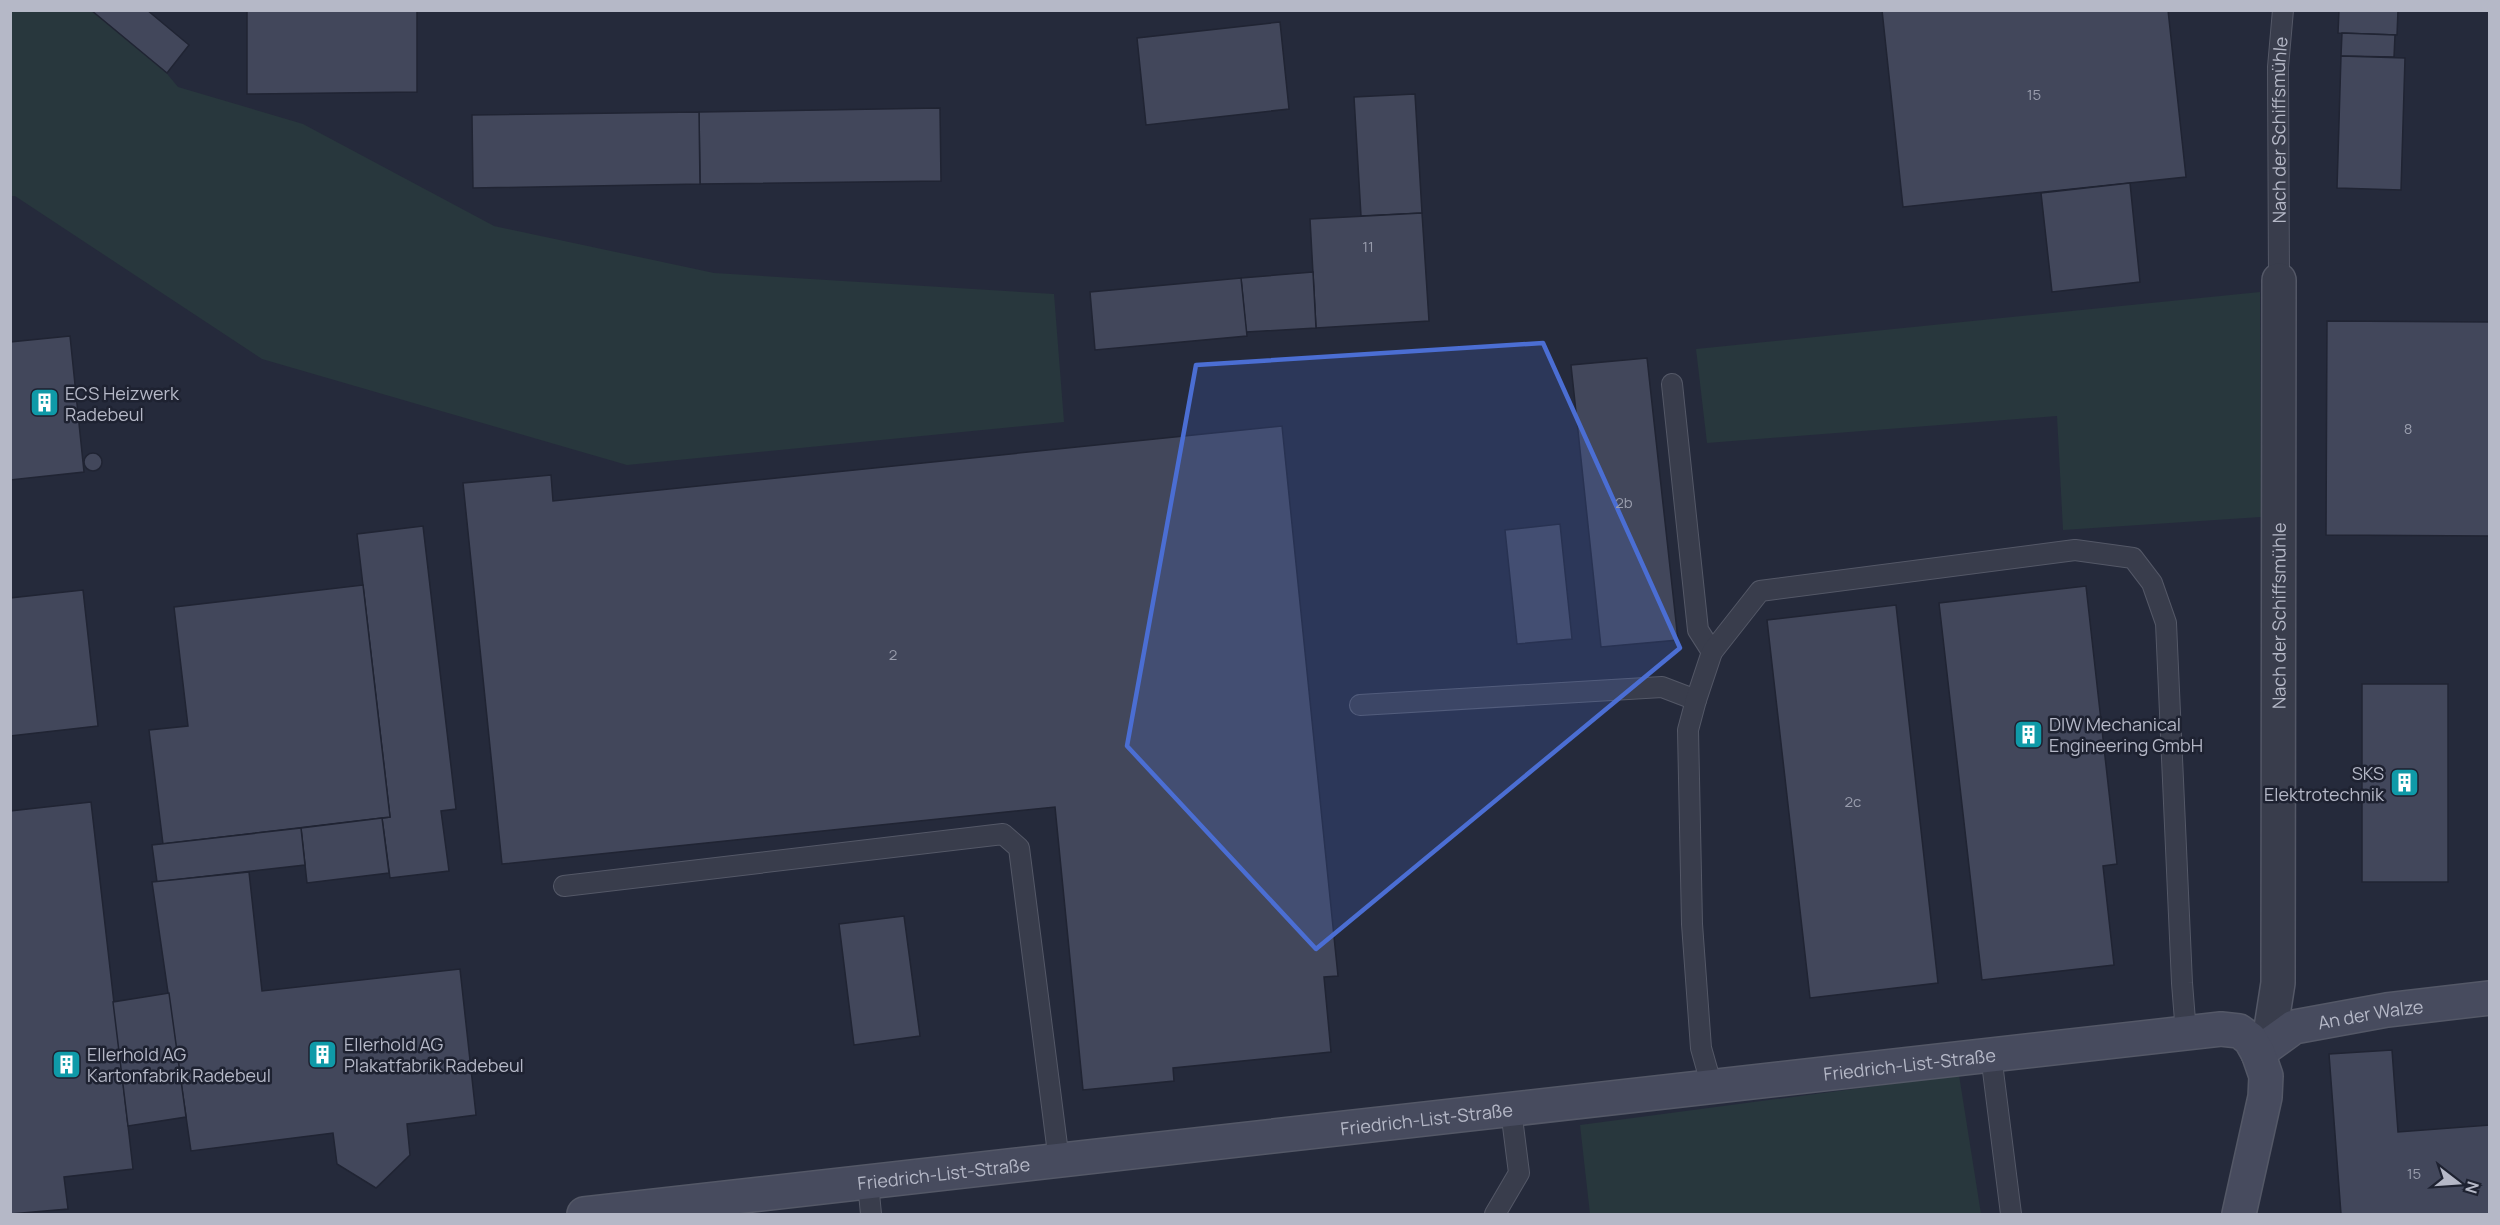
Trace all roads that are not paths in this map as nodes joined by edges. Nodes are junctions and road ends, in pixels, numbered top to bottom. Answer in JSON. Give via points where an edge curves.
{"nodes":[{"id":1,"x":2283,"y":10,"type":"edge"},
{"id":2,"x":2279,"y":280,"type":"joint"},
{"id":3,"x":1672,"y":384,"type":"dead end"},
{"id":4,"x":1712,"y":652,"type":"junction"},
{"id":5,"x":1695,"y":700,"type":"junction"},
{"id":6,"x":1360,"y":705,"type":"dead end"},
{"id":7,"x":564,"y":886,"type":"dead end"},
{"id":8,"x":2490,"y":998,"type":"edge"},
{"id":9,"x":2186,"y":1033,"type":"junction"},
{"id":10,"x":2258,"y":1053,"type":"junction"},
{"id":11,"x":1991,"y":1055,"type":"junction"},
{"id":12,"x":1712,"y":1087,"type":"junction"},
{"id":13,"x":1511,"y":1110,"type":"junction"},
{"id":14,"x":1059,"y":1161,"type":"junction"},
{"id":15,"x":868,"y":1183,"type":"junction"},
{"id":16,"x":1496,"y":1214,"type":"edge"},
{"id":17,"x":584,"y":1215,"type":"edge"},
{"id":18,"x":871,"y":1215,"type":"edge"},
{"id":19,"x":2011,"y":1215,"type":"edge"},
{"id":20,"x":2239,"y":1215,"type":"edge"}],
"edges":[{"from":1,"to":2,"type":"lane","name":"Nach der Schiffsmühle","via":[[2278,67]]},
{"from":2,"to":10,"type":"street","name":"Nach der Schiffsmühle","via":[[2278,983],[2271,1028]]},
{"from":3,"to":4,"type":"lane","via":[[1698,630]]},
{"from":4,"to":5,"type":"lane"},
{"from":4,"to":9,"type":"lane","via":[[1760,591],[2075,550],[2133,558],[2152,582],[2166,623]]},
{"from":5,"to":6,"type":"lane","via":[[1662,687]]},
{"from":5,"to":12,"type":"lane","via":[[1688,730],[1692,924],[1701,1048]]},
{"from":7,"to":14,"type":"lane","via":[[1004,834],[1019,848]]},
{"from":8,"to":10,"type":"street","name":"An der Walze","via":[[2387,1010],[2294,1027]]},
{"from":9,"to":10,"type":"street","name":"Friedrich-List-Straße","via":[[2239,1031],[2250,1039]]},
{"from":9,"to":11,"type":"street","name":"Friedrich-List-Straße"},
{"from":10,"to":20,"type":"street","via":[[2266,1076],[2265,1097]]},
{"from":11,"to":12,"type":"street","name":"Friedrich-List-Straße"},
{"from":11,"to":19,"type":"lane"},
{"from":12,"to":13,"type":"street","name":"Friedrich-List-Straße"},
{"from":13,"to":14,"type":"street","name":"Friedrich-List-Straße"},
{"from":13,"to":16,"type":"lane","via":[[1519,1173]]},
{"from":14,"to":15,"type":"street","name":"Friedrich-List-Straße"},
{"from":15,"to":17,"type":"street","name":"Friedrich-List-Straße"},
{"from":15,"to":18,"type":"lane"}]}
